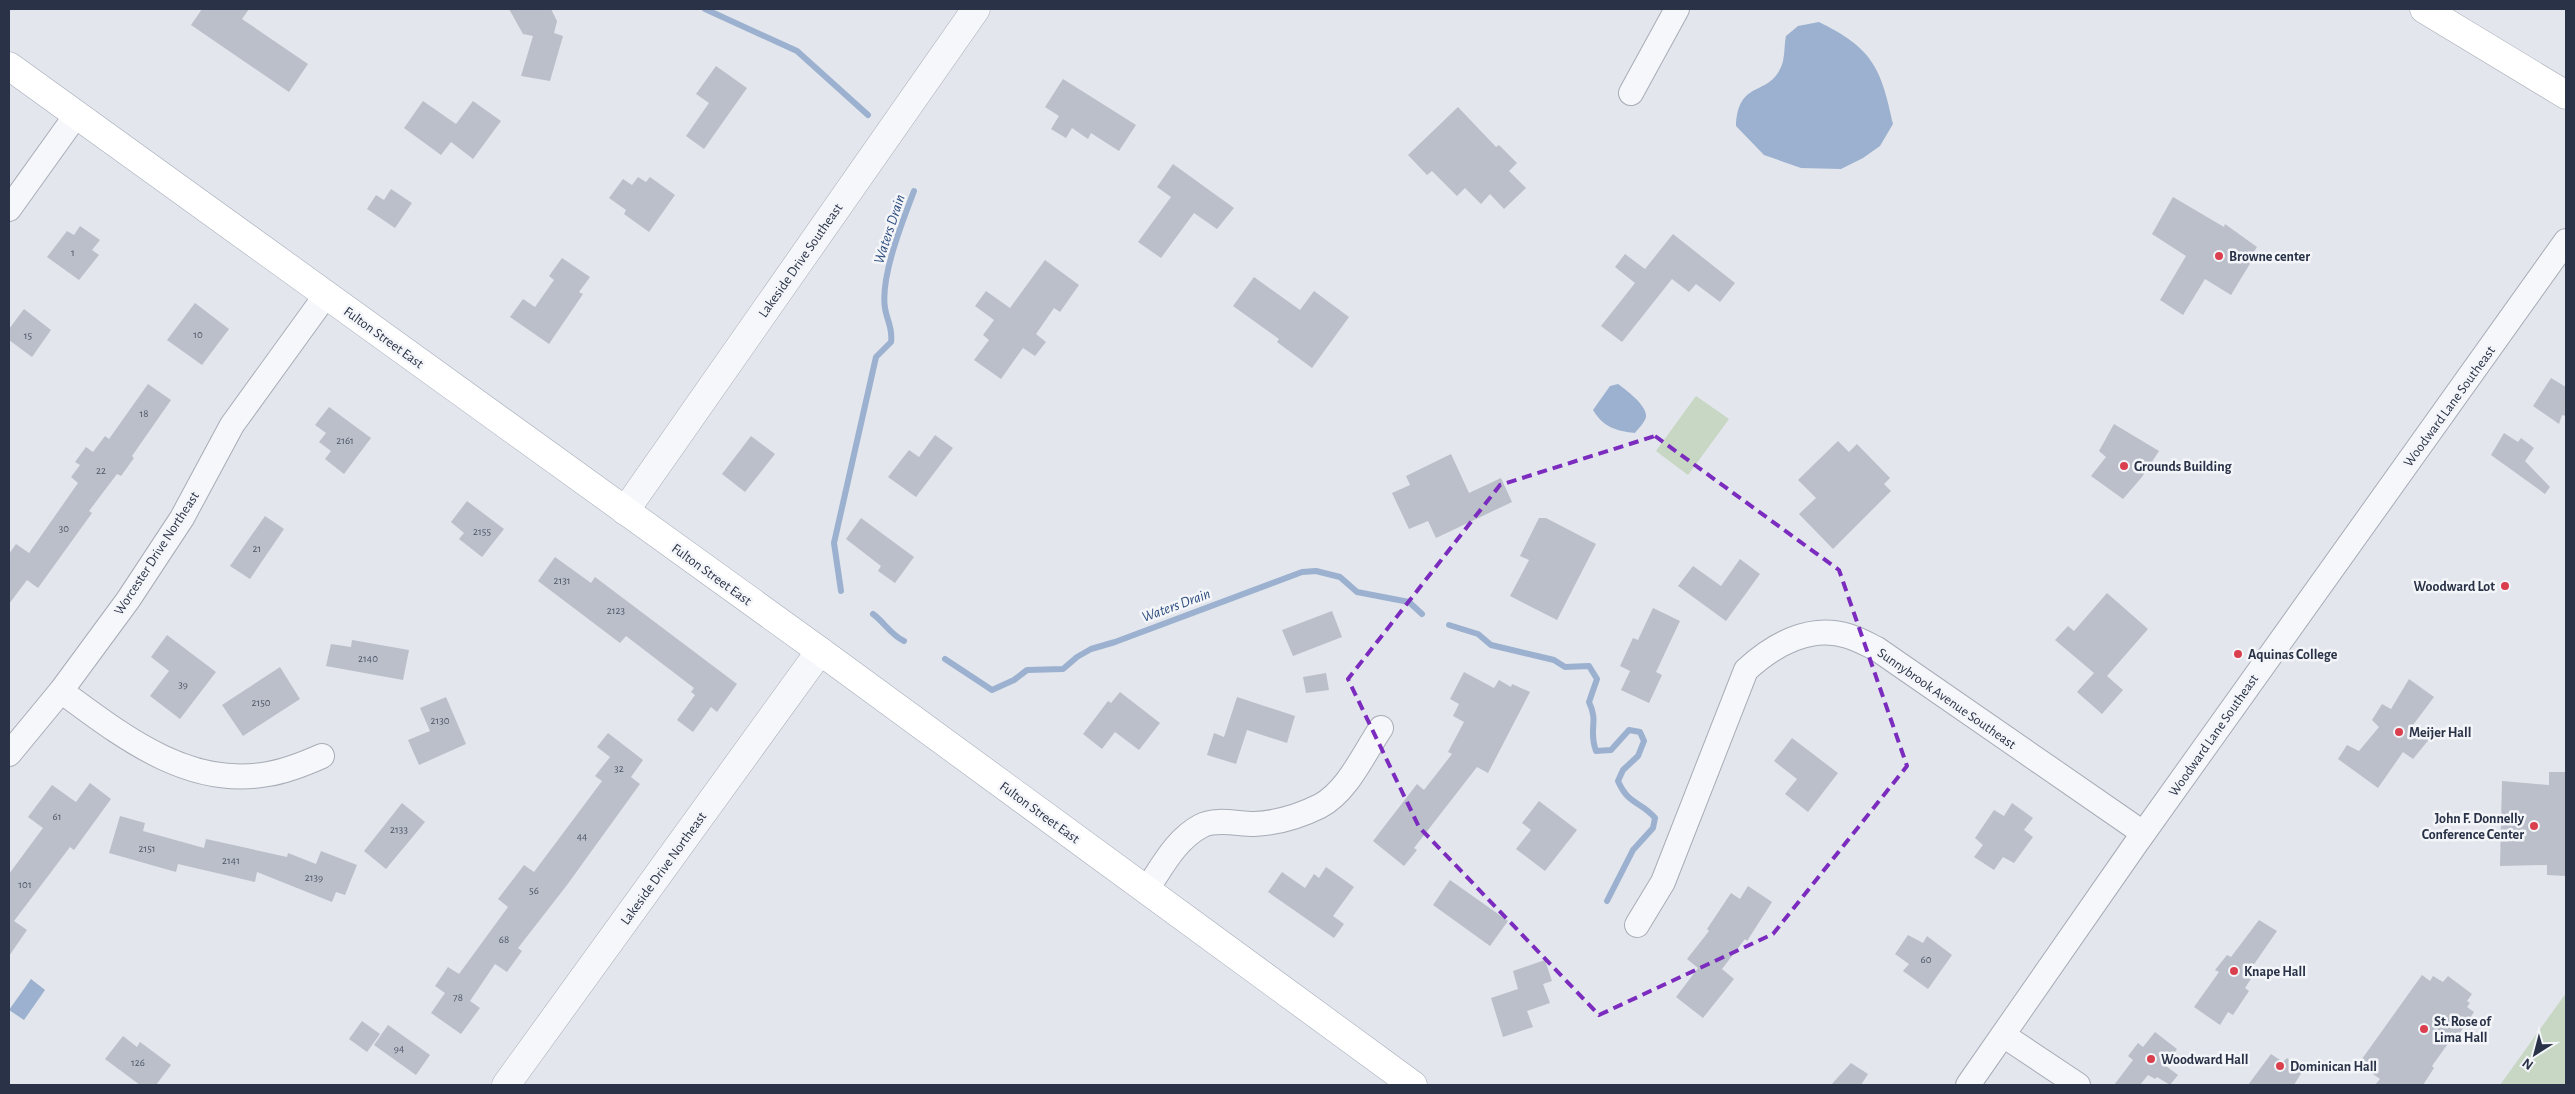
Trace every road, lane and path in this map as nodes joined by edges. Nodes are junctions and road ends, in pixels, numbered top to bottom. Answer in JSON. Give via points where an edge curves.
{"nodes":[{"id":1,"x":976,"y":9,"type":"edge"},
{"id":2,"x":1677,"y":9,"type":"edge"},
{"id":3,"x":2424,"y":9,"type":"edge"},
{"id":4,"x":9,"y":66,"type":"edge"},
{"id":5,"x":1631,"y":93,"type":"dead end"},
{"id":6,"x":2566,"y":95,"type":"edge"},
{"id":7,"x":77,"y":114,"type":"junction"},
{"id":8,"x":9,"y":209,"type":"edge"},
{"id":9,"x":2566,"y":241,"type":"edge"},
{"id":10,"x":326,"y":296,"type":"junction"},
{"id":11,"x":625,"y":511,"type":"junction"},
{"id":12,"x":820,"y":651,"type":"junction"},
{"id":13,"x":61,"y":691,"type":"junction"},
{"id":14,"x":1381,"y":728,"type":"dead end"},
{"id":15,"x":9,"y":754,"type":"edge"},
{"id":16,"x":322,"y":756,"type":"dead end"},
{"id":17,"x":2143,"y":834,"type":"junction"},
{"id":18,"x":1147,"y":889,"type":"junction"},
{"id":19,"x":1636,"y":925,"type":"dead end"},
{"id":20,"x":2003,"y":1035,"type":"junction"},
{"id":21,"x":506,"y":1085,"type":"edge"},
{"id":22,"x":1413,"y":1085,"type":"edge"},
{"id":23,"x":1968,"y":1085,"type":"edge"},
{"id":24,"x":2078,"y":1085,"type":"edge"}],
"edges":[{"from":1,"to":11,"type":"street","name":"Lakeside Drive Southeast"},
{"from":2,"to":5,"type":"street"},
{"from":3,"to":6,"type":"main road"},
{"from":4,"to":7,"type":"main road","name":"Fulton Street East"},
{"from":7,"to":8,"type":"street"},
{"from":7,"to":10,"type":"main road","name":"Fulton Street East"},
{"from":9,"to":17,"type":"street","name":"Woodward Lane Southeast"},
{"from":10,"to":11,"type":"main road","name":"Fulton Street East"},
{"from":10,"to":13,"type":"street","name":"Worcester Drive Northeast","via":[[232,425],[182,518],[128,600]]},
{"from":11,"to":12,"type":"main road","name":"Fulton Street East"},
{"from":12,"to":18,"type":"main road","name":"Fulton Street East"},
{"from":12,"to":21,"type":"street","name":"Lakeside Drive Northeast"},
{"from":13,"to":15,"type":"street","name":"Worcester Drive Northeast"},
{"from":13,"to":16,"type":"street","via":[[126,738],[191,768],[239,776],[266,775],[290,770]]},
{"from":14,"to":18,"type":"street","via":[[1343,786],[1321,805],[1289,819],[1255,824],[1202,824],[1173,850]]},
{"from":17,"to":19,"type":"street","name":"Sunnybrook Avenue Southeast","via":[[1877,649],[1848,636],[1822,631],[1795,638],[1765,652],[1746,670],[1663,882]]},
{"from":17,"to":20,"type":"street","name":"Woodward Lane Southeast"},
{"from":18,"to":22,"type":"main road","name":"Fulton Street East"},
{"from":20,"to":23,"type":"street","name":"Woodward Lane Southeast"},
{"from":20,"to":24,"type":"street"}]}
